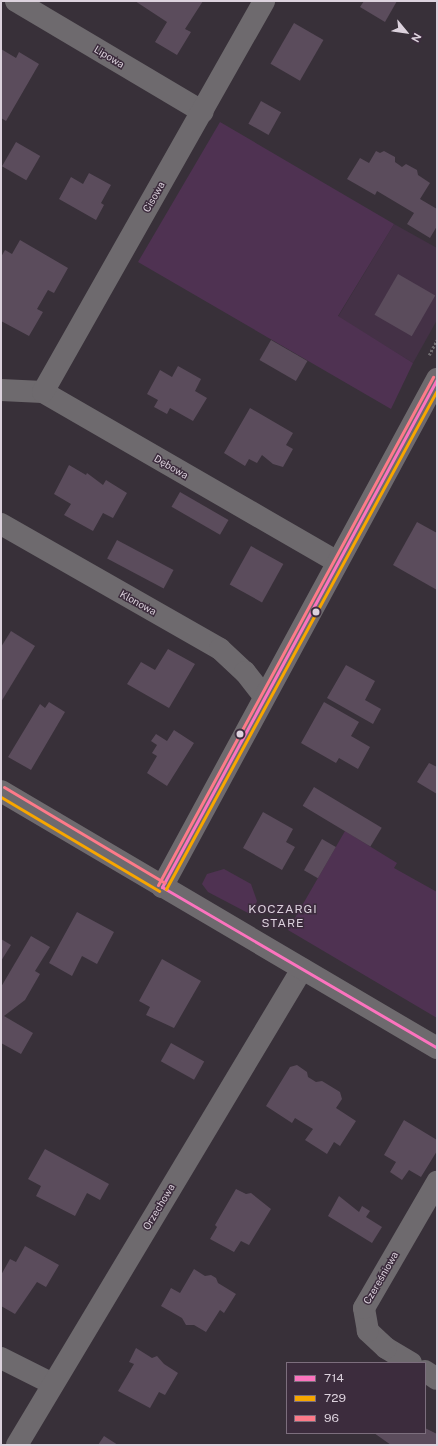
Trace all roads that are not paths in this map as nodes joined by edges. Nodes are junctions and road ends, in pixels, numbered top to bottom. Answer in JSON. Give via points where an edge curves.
{"nodes":[{"id":1,"x":16,"y":1,"type":"edge"},
{"id":2,"x":264,"y":1,"type":"edge"},
{"id":3,"x":203,"y":112,"type":"junction"},
{"id":4,"x":437,"y":379,"type":"edge"},
{"id":5,"x":1,"y":390,"type":"edge"},
{"id":6,"x":43,"y":392,"type":"junction"},
{"id":7,"x":1,"y":524,"type":"edge"},
{"id":8,"x":337,"y":562,"type":"junction"},
{"id":9,"x":264,"y":696,"type":"junction"},
{"id":10,"x":1,"y":792,"type":"edge"},
{"id":11,"x":162,"y":887,"type":"junction"},
{"id":12,"x":302,"y":969,"type":"junction"},
{"id":13,"x":437,"y":1048,"type":"edge"},
{"id":14,"x":437,"y":1182,"type":"edge"},
{"id":15,"x":1,"y":1358,"type":"edge"},
{"id":16,"x":409,"y":1362,"type":"edge"},
{"id":17,"x":426,"y":1373,"type":"edge"},
{"id":18,"x":437,"y":1379,"type":"edge"},
{"id":19,"x":53,"y":1384,"type":"junction"},
{"id":20,"x":17,"y":1445,"type":"edge"}],
"edges":[{"from":1,"to":3,"type":"street","name":"Lipowa"},
{"from":2,"to":3,"type":"street","name":"Cisowa"},
{"from":3,"to":6,"type":"street","name":"Cisowa"},
{"from":4,"to":8,"type":"street"},
{"from":5,"to":6,"type":"street","name":"Dębowa"},
{"from":6,"to":8,"type":"street","name":"Dębowa"},
{"from":7,"to":9,"type":"street","name":"Klonowa","via":[[220,649],[245,672]]},
{"from":8,"to":9,"type":"street"},
{"from":9,"to":11,"type":"street"},
{"from":10,"to":11,"type":"street"},
{"from":11,"to":12,"type":"street"},
{"from":12,"to":13,"type":"street"},
{"from":12,"to":19,"type":"street","name":"Orzechowa"},
{"from":14,"to":16,"type":"street","name":"Czereśniowa","via":[[364,1308],[368,1331],[386,1348]]},
{"from":15,"to":19,"type":"street"},
{"from":17,"to":18,"type":"street"},
{"from":19,"to":20,"type":"street","name":"Orzechowa"}]}
